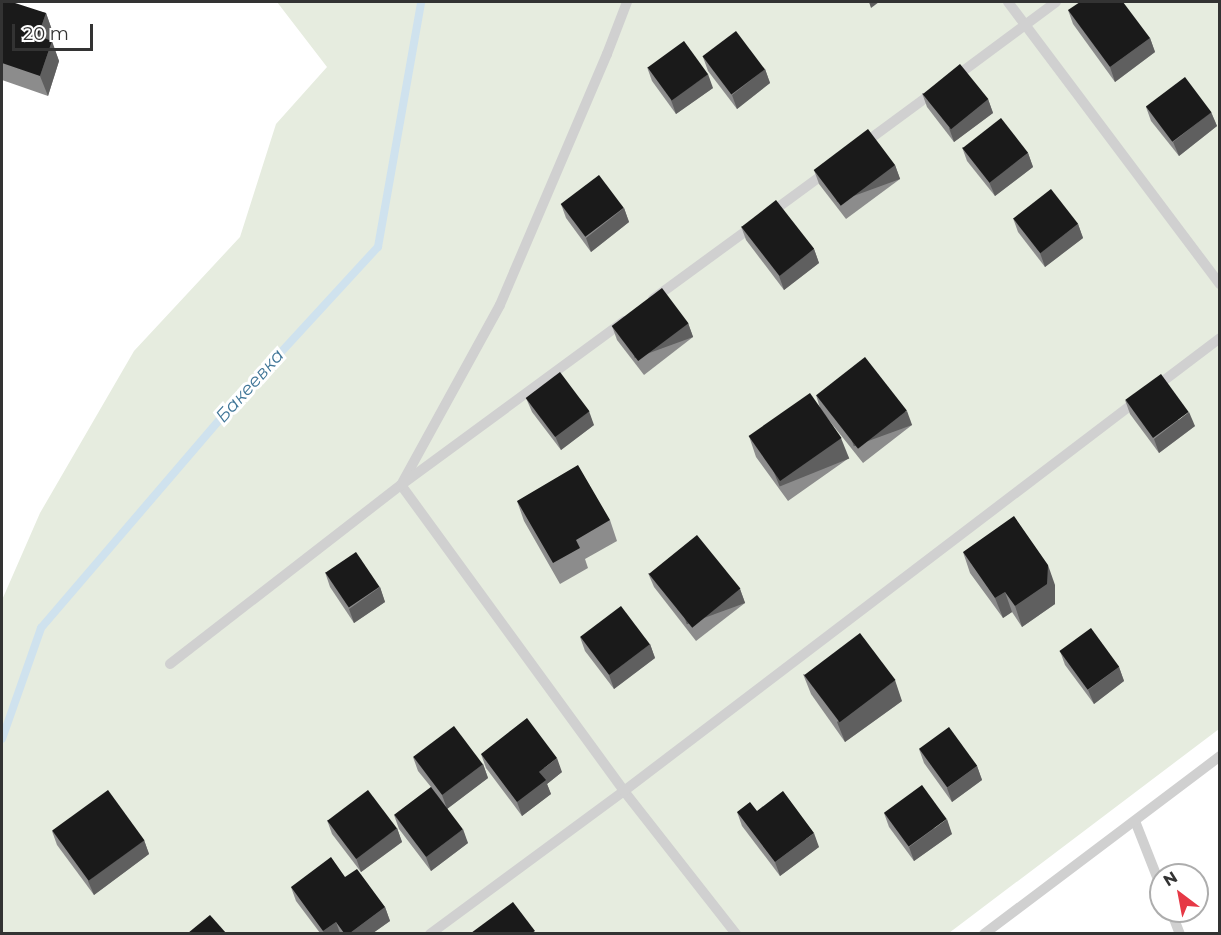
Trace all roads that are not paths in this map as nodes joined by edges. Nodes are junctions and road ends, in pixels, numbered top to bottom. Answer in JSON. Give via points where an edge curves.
{"nodes":[{"id":1,"x":627,"y":2,"type":"edge"},
{"id":2,"x":1008,"y":2,"type":"edge"},
{"id":3,"x":1056,"y":2,"type":"edge"},
{"id":4,"x":1025,"y":25,"type":"junction"},
{"id":5,"x":852,"y":152,"type":"edge"},
{"id":6,"x":843,"y":159,"type":"edge"},
{"id":7,"x":1220,"y":284,"type":"edge"},
{"id":8,"x":641,"y":308,"type":"edge"},
{"id":9,"x":632,"y":315,"type":"edge"},
{"id":10,"x":1220,"y":338,"type":"edge"},
{"id":11,"x":401,"y":485,"type":"junction"},
{"id":12,"x":170,"y":664,"type":"dead end"},
{"id":13,"x":1220,"y":756,"type":"edge"},
{"id":14,"x":624,"y":791,"type":"junction"},
{"id":15,"x":1135,"y":821,"type":"junction"},
{"id":16,"x":1152,"y":863,"type":"edge"},
{"id":17,"x":430,"y":933,"type":"edge"},
{"id":18,"x":736,"y":933,"type":"edge"},
{"id":19,"x":984,"y":933,"type":"edge"}],
"edges":[{"from":1,"to":11,"type":"lane","via":[[500,305]]},
{"from":2,"to":4,"type":"lane"},
{"from":3,"to":4,"type":"lane"},
{"from":4,"to":5,"type":"lane"},
{"from":4,"to":7,"type":"lane"},
{"from":6,"to":8,"type":"lane"},
{"from":9,"to":11,"type":"lane"},
{"from":10,"to":14,"type":"lane"},
{"from":11,"to":12,"type":"lane"},
{"from":11,"to":14,"type":"lane"},
{"from":13,"to":15,"type":"lane"},
{"from":14,"to":17,"type":"lane"},
{"from":14,"to":18,"type":"lane"},
{"from":15,"to":16,"type":"lane"},
{"from":15,"to":19,"type":"lane"}]}
